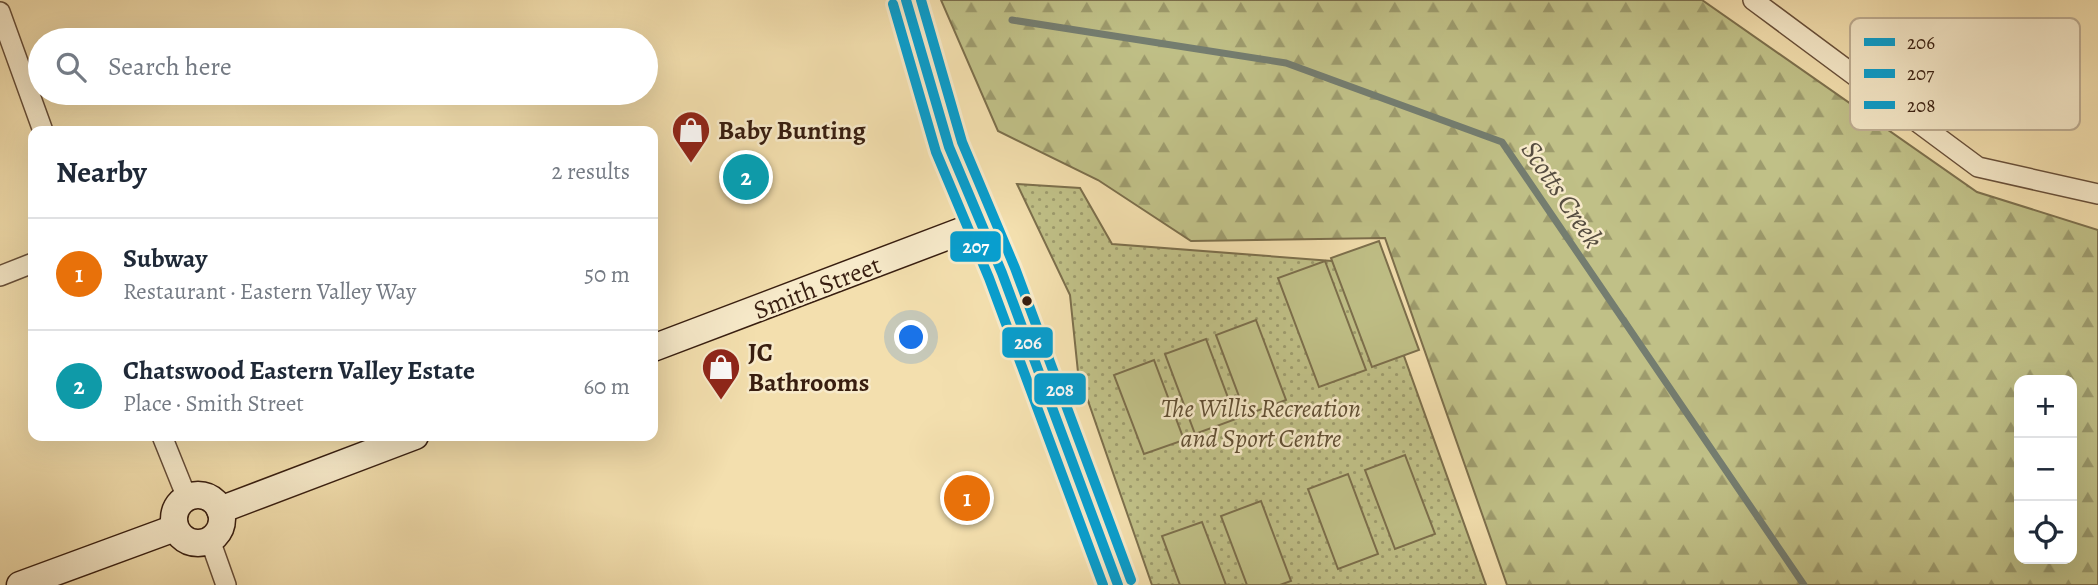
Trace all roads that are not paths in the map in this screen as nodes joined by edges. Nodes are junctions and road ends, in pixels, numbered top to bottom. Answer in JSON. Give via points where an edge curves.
{"nodes":[{"id":1,"x":906,"y":0,"type":"edge"},
{"id":2,"x":1753,"y":0,"type":"edge"},
{"id":3,"x":0,"y":12,"type":"edge"},
{"id":4,"x":1850,"y":72,"type":"edge"},
{"id":5,"x":28,"y":89,"type":"edge"},
{"id":6,"x":34,"y":105,"type":"edge"},
{"id":7,"x":41,"y":126,"type":"edge"},
{"id":8,"x":1928,"y":130,"type":"edge"},
{"id":9,"x":2098,"y":194,"type":"edge"},
{"id":10,"x":981,"y":224,"type":"junction"},
{"id":11,"x":28,"y":265,"type":"edge"},
{"id":12,"x":0,"y":276,"type":"edge"},
{"id":13,"x":658,"y":346,"type":"edge"},
{"id":14,"x":164,"y":441,"type":"edge"},
{"id":15,"x":402,"y":441,"type":"edge"},
{"id":16,"x":187,"y":498,"type":"junction"},
{"id":17,"x":220,"y":509,"type":"junction"},
{"id":18,"x":175,"y":528,"type":"junction"},
{"id":19,"x":210,"y":540,"type":"junction"},
{"id":20,"x":20,"y":585,"type":"edge"},
{"id":21,"x":226,"y":585,"type":"edge"},
{"id":22,"x":1118,"y":585,"type":"edge"}],
"edges":[{"from":1,"to":10,"type":"main road","via":[[942,125]]},
{"from":2,"to":4,"type":"street"},
{"from":3,"to":5,"type":"street"},
{"from":6,"to":7,"type":"street"},
{"from":8,"to":9,"type":"street","via":[[1978,167]]},
{"from":10,"to":13,"type":"street","name":"Smith Street"},
{"from":10,"to":22,"type":"main road"},
{"from":11,"to":12,"type":"street"},
{"from":14,"to":16,"type":"street"},
{"from":15,"to":17,"type":"street"},
{"from":16,"to":17,"type":"street","via":[[208,497]]},
{"from":16,"to":18,"type":"street","via":[[174,514]]},
{"from":17,"to":19,"type":"street","via":[[221,529]]},
{"from":18,"to":19,"type":"street","via":[[186,540]]},
{"from":18,"to":20,"type":"street"},
{"from":19,"to":21,"type":"street"}]}
